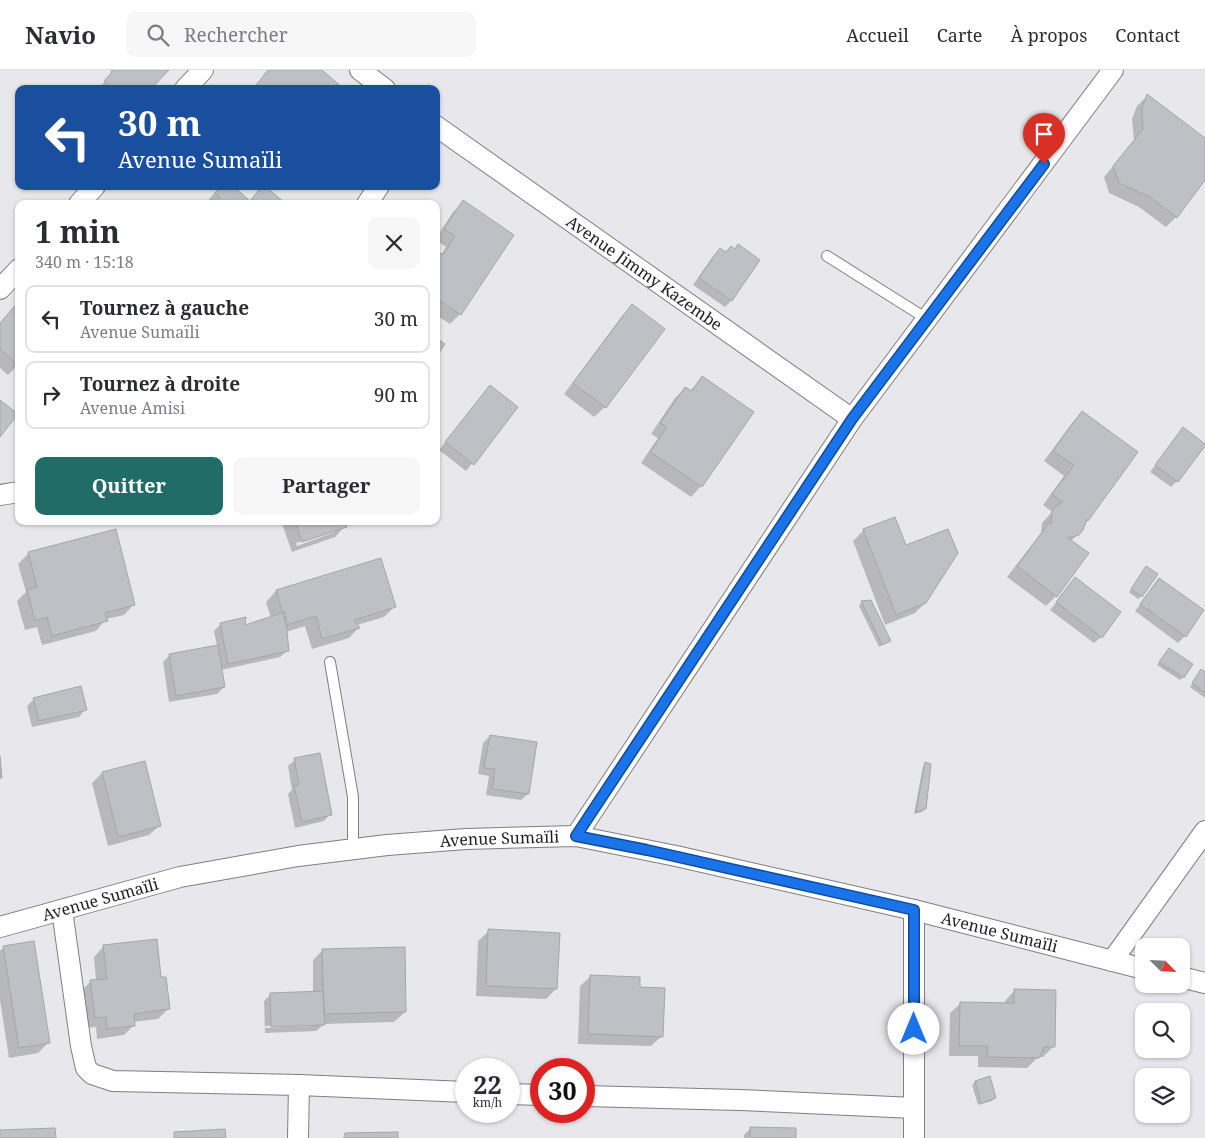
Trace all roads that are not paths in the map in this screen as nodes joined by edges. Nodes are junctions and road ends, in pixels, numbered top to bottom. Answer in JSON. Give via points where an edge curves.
{"nodes":[{"id":1,"x":360,"y":70,"type":"edge"},
{"id":2,"x":1113,"y":70,"type":"edge"},
{"id":3,"x":380,"y":85,"type":"edge"},
{"id":4,"x":440,"y":129,"type":"edge"},
{"id":5,"x":91,"y":190,"type":"edge"},
{"id":6,"x":83,"y":200,"type":"edge"},
{"id":7,"x":827,"y":256,"type":"dead end"},
{"id":8,"x":15,"y":273,"type":"edge"},
{"id":9,"x":0,"y":290,"type":"edge"},
{"id":10,"x":927,"y":319,"type":"junction"},
{"id":11,"x":852,"y":419,"type":"junction"},
{"id":12,"x":15,"y":493,"type":"edge"},
{"id":13,"x":0,"y":495,"type":"edge"},
{"id":14,"x":330,"y":662,"type":"dead end"},
{"id":15,"x":1205,"y":831,"type":"edge"},
{"id":16,"x":576,"y":836,"type":"junction"},
{"id":17,"x":353,"y":849,"type":"junction"},
{"id":18,"x":62,"y":910,"type":"junction"},
{"id":19,"x":914,"y":910,"type":"junction"},
{"id":20,"x":0,"y":927,"type":"edge"},
{"id":21,"x":1112,"y":961,"type":"junction"},
{"id":22,"x":1135,"y":967,"type":"edge"},
{"id":23,"x":1190,"y":979,"type":"edge"},
{"id":24,"x":1205,"y":983,"type":"edge"},
{"id":25,"x":299,"y":1085,"type":"junction"},
{"id":26,"x":455,"y":1092,"type":"edge"},
{"id":27,"x":595,"y":1096,"type":"edge"},
{"id":28,"x":914,"y":1108,"type":"junction"},
{"id":29,"x":298,"y":1138,"type":"edge"},
{"id":30,"x":914,"y":1138,"type":"edge"}],
"edges":[{"from":1,"to":3,"type":"street"},
{"from":2,"to":10,"type":"street"},
{"from":4,"to":11,"type":"street","name":"Avenue Jimmy Kazembe"},
{"from":5,"to":6,"type":"street"},
{"from":7,"to":10,"type":"lane"},
{"from":8,"to":9,"type":"street"},
{"from":10,"to":11,"type":"street"},
{"from":11,"to":16,"type":"street"},
{"from":12,"to":13,"type":"street"},
{"from":14,"to":17,"type":"lane","via":[[353,797]]},
{"from":15,"to":21,"type":"street"},
{"from":16,"to":17,"type":"street","name":"Avenue Sumaïli","via":[[466,839]]},
{"from":16,"to":19,"type":"street","name":"Avenue Sumaïli"},
{"from":17,"to":18,"type":"street","name":"Avenue Sumaïli","via":[[180,877]]},
{"from":18,"to":20,"type":"street","name":"Avenue Sumaïli"},
{"from":18,"to":25,"type":"street","via":[[81,1046],[86,1068],[92,1074],[113,1081]]},
{"from":19,"to":21,"type":"street","name":"Avenue Sumaïli"},
{"from":19,"to":28,"type":"street"},
{"from":21,"to":22,"type":"street","name":"Avenue Sumaïli"},
{"from":23,"to":24,"type":"street"},
{"from":25,"to":26,"type":"street"},
{"from":25,"to":29,"type":"street"},
{"from":27,"to":28,"type":"street"},
{"from":28,"to":30,"type":"street"}]}
